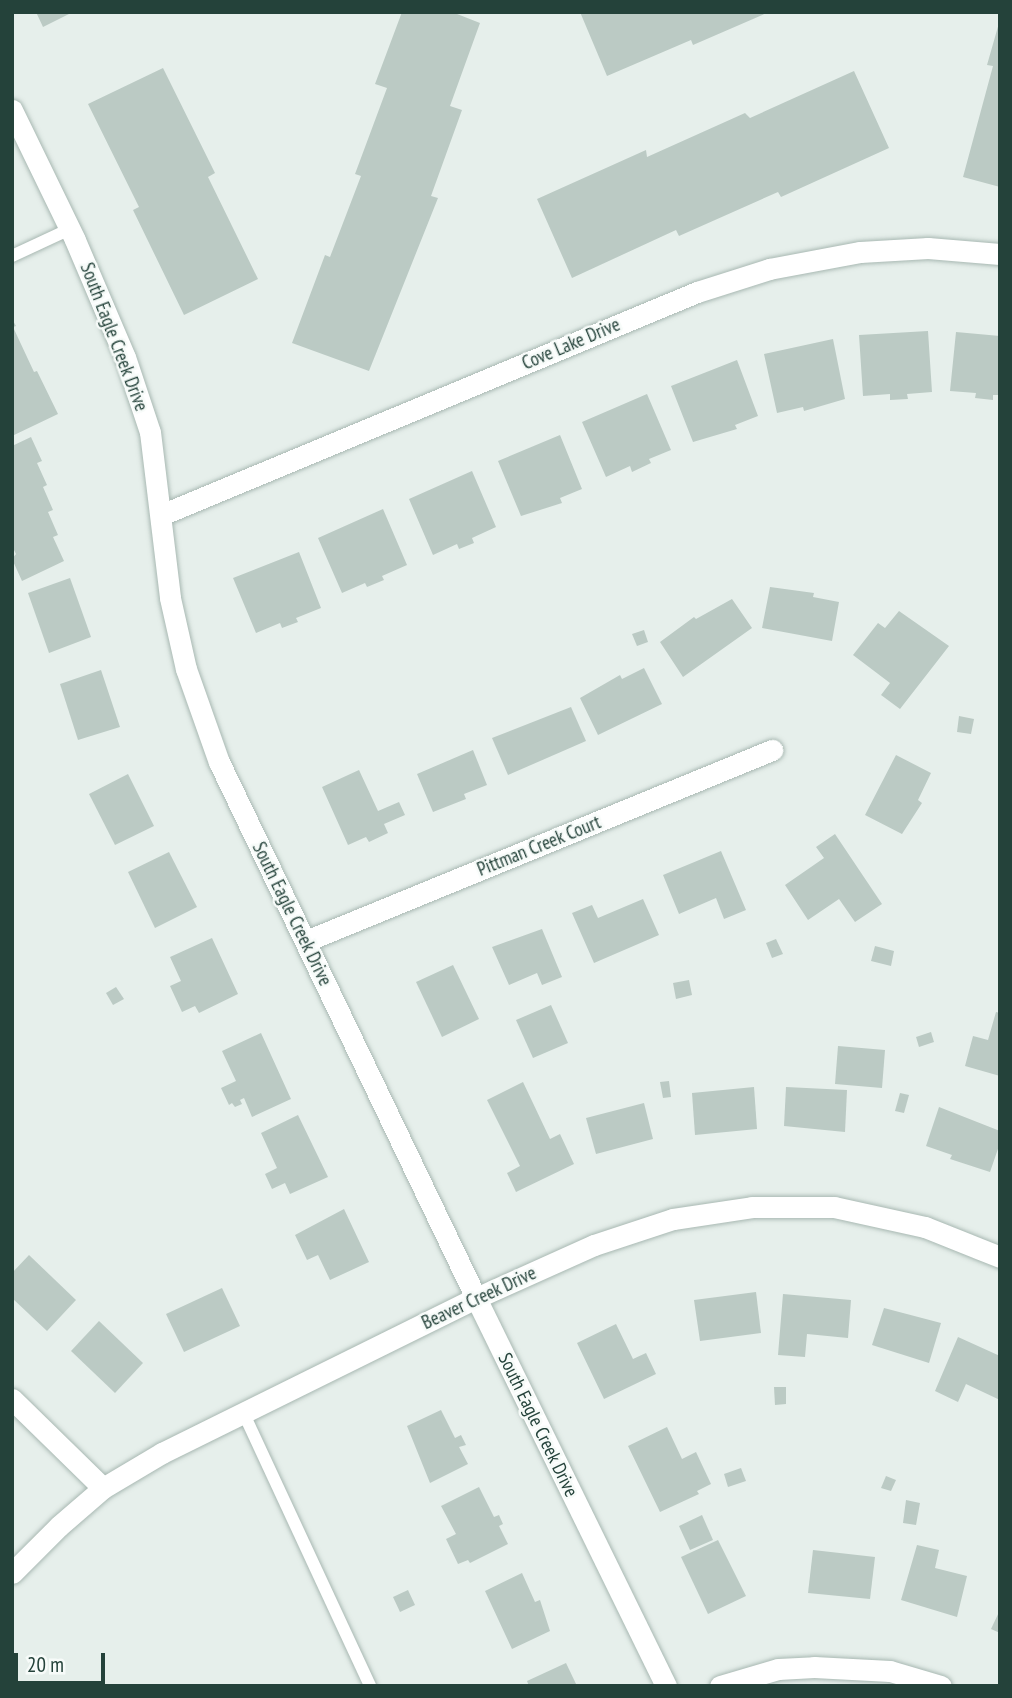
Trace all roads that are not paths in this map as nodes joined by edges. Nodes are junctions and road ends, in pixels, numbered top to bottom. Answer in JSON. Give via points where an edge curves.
{"nodes":[{"id":1,"x":12,"y":110,"type":"edge"},
{"id":2,"x":70,"y":229,"type":"junction"},
{"id":3,"x":1000,"y":254,"type":"edge"},
{"id":4,"x":12,"y":256,"type":"edge"},
{"id":5,"x":160,"y":515,"type":"junction"},
{"id":6,"x":772,"y":750,"type":"dead end"},
{"id":7,"x":306,"y":941,"type":"junction"},
{"id":8,"x":1000,"y":1257,"type":"edge"},
{"id":9,"x":476,"y":1298,"type":"junction"},
{"id":10,"x":12,"y":1399,"type":"edge"},
{"id":11,"x":243,"y":1412,"type":"junction"},
{"id":12,"x":103,"y":1488,"type":"junction"},
{"id":13,"x":12,"y":1573,"type":"edge"},
{"id":14,"x":370,"y":1686,"type":"edge"},
{"id":15,"x":666,"y":1686,"type":"edge"},
{"id":16,"x":720,"y":1686,"type":"edge"},
{"id":17,"x":941,"y":1686,"type":"edge"}],
"edges":[{"from":1,"to":2,"type":"street","name":"South Eagle Creek Drive"},
{"from":2,"to":4,"type":"lane"},
{"from":2,"to":5,"type":"street","name":"South Eagle Creek Drive","via":[[125,357],[150,432]]},
{"from":3,"to":5,"type":"street","name":"Cove Lake Drive","via":[[928,248],[860,252],[769,269],[696,292]]},
{"from":5,"to":7,"type":"street","name":"South Eagle Creek Drive","via":[[170,598],[194,698],[219,762]]},
{"from":6,"to":7,"type":"street","name":"Pittman Creek Court"},
{"from":7,"to":9,"type":"street","name":"South Eagle Creek Drive"},
{"from":8,"to":9,"type":"street","name":"Beaver Creek Drive","via":[[881,1215],[834,1207],[752,1207],[673,1219],[607,1240]]},
{"from":9,"to":11,"type":"street","name":"Beaver Creek Drive"},
{"from":9,"to":15,"type":"street","name":"South Eagle Creek Drive"},
{"from":10,"to":12,"type":"street"},
{"from":11,"to":12,"type":"street","name":"Beaver Creek Drive"},
{"from":11,"to":14,"type":"lane"},
{"from":12,"to":13,"type":"street","name":"Beaver Creek Drive"},
{"from":16,"to":17,"type":"street","via":[[778,1669],[814,1667],[890,1671]]}]}
